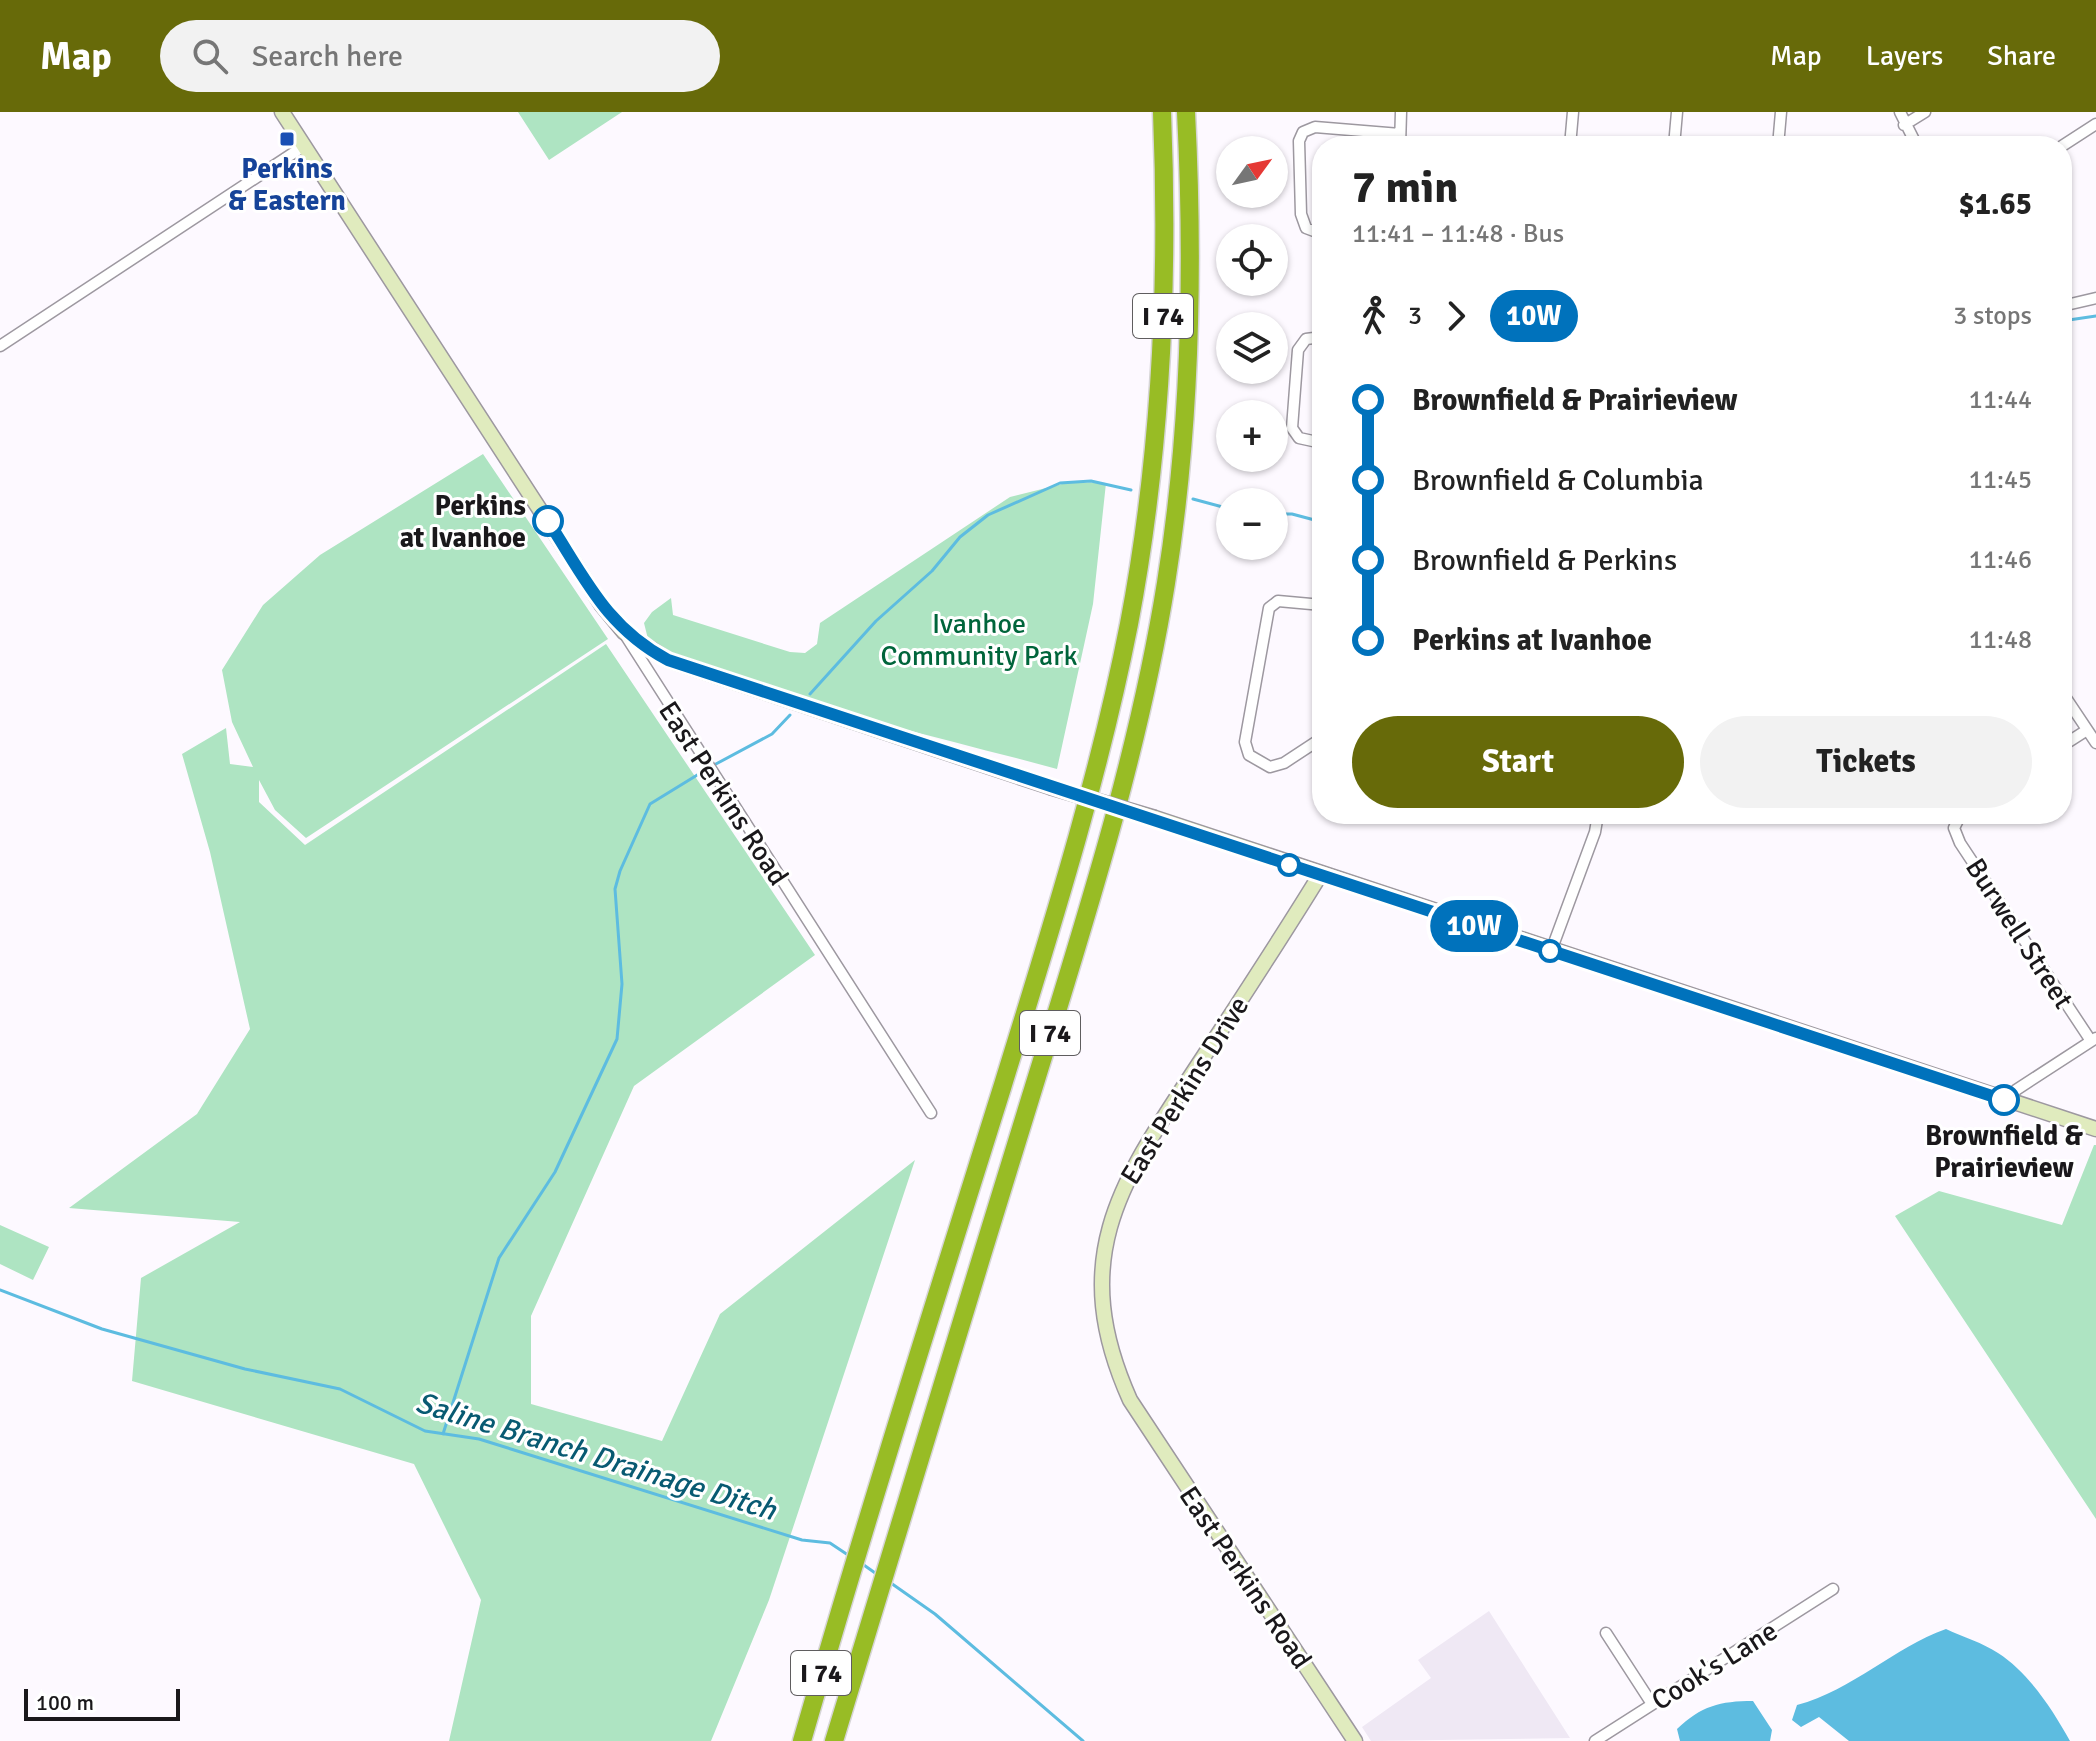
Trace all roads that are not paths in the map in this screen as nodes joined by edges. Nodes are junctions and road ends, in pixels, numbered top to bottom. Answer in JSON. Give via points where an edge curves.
{"nodes":[{"id":1,"x":282,"y":112,"type":"edge"},
{"id":2,"x":1162,"y":112,"type":"edge"},
{"id":3,"x":1186,"y":112,"type":"edge"},
{"id":4,"x":1401,"y":112,"type":"edge"},
{"id":5,"x":1573,"y":112,"type":"edge"},
{"id":6,"x":1677,"y":112,"type":"edge"},
{"id":7,"x":1781,"y":112,"type":"edge"},
{"id":8,"x":1900,"y":112,"type":"edge"},
{"id":9,"x":1925,"y":112,"type":"edge"},
{"id":10,"x":2096,"y":124,"type":"edge"},
{"id":11,"x":1904,"y":125,"type":"junction"},
{"id":12,"x":1374,"y":136,"type":"edge"},
{"id":13,"x":1400,"y":136,"type":"edge"},
{"id":14,"x":1571,"y":136,"type":"edge"},
{"id":15,"x":1675,"y":136,"type":"edge"},
{"id":16,"x":1779,"y":136,"type":"edge"},
{"id":17,"x":1911,"y":136,"type":"edge"},
{"id":18,"x":2072,"y":140,"type":"edge"},
{"id":19,"x":304,"y":146,"type":"junction"},
{"id":20,"x":1312,"y":230,"type":"edge"},
{"id":21,"x":2096,"y":298,"type":"edge"},
{"id":22,"x":2072,"y":304,"type":"edge"},
{"id":23,"x":1312,"y":338,"type":"edge"},
{"id":24,"x":0,"y":346,"type":"edge"},
{"id":25,"x":1312,"y":441,"type":"edge"},
{"id":26,"x":1312,"y":604,"type":"edge"},
{"id":27,"x":624,"y":632,"type":"junction"},
{"id":28,"x":2072,"y":707,"type":"edge"},
{"id":29,"x":2087,"y":730,"type":"junction"},
{"id":30,"x":2072,"y":740,"type":"edge"},
{"id":31,"x":2096,"y":743,"type":"edge"},
{"id":32,"x":1312,"y":744,"type":"edge"},
{"id":33,"x":1596,"y":824,"type":"edge"},
{"id":34,"x":1958,"y":824,"type":"edge"},
{"id":35,"x":1320,"y":875,"type":"junction"},
{"id":36,"x":1551,"y":951,"type":"junction"},
{"id":37,"x":2094,"y":1039,"type":"edge"},
{"id":38,"x":2009,"y":1101,"type":"junction"},
{"id":39,"x":931,"y":1113,"type":"dead end"},
{"id":40,"x":2096,"y":1129,"type":"edge"},
{"id":41,"x":1137,"y":1413,"type":"joint"},
{"id":42,"x":1833,"y":1589,"type":"dead end"},
{"id":43,"x":1606,"y":1633,"type":"dead end"},
{"id":44,"x":1652,"y":1704,"type":"junction"},
{"id":45,"x":802,"y":1741,"type":"edge"},
{"id":46,"x":834,"y":1741,"type":"edge"},
{"id":47,"x":1355,"y":1741,"type":"edge"},
{"id":48,"x":1595,"y":1741,"type":"edge"}],
"edges":[{"from":1,"to":19,"type":"street","name":"East Perkins Road"},
{"from":2,"to":45,"type":"highway","number":"I 74","via":[[1165,267],[1153,447],[1132,606],[1110,714],[1064,887]]},
{"from":3,"to":46,"type":"highway","number":"I 74","via":[[1191,285],[1187,374],[1177,498],[1150,670],[1091,898]]},
{"from":4,"to":13,"type":"street"},
{"from":5,"to":14,"type":"street"},
{"from":6,"to":15,"type":"street"},
{"from":7,"to":16,"type":"street"},
{"from":8,"to":11,"type":"street"},
{"from":9,"to":11,"type":"street"},
{"from":10,"to":18,"type":"street"},
{"from":11,"to":17,"type":"street"},
{"from":12,"to":20,"type":"street","via":[[1315,127],[1303,132],[1301,214]]},
{"from":19,"to":24,"type":"street"},
{"from":19,"to":27,"type":"street","name":"East Perkins Road"},
{"from":21,"to":22,"type":"street"},
{"from":23,"to":25,"type":"street","via":[[1298,350],[1292,428],[1299,438]]},
{"from":26,"to":32,"type":"street","via":[[1278,601],[1269,608],[1245,742],[1254,760],[1275,767]]},
{"from":27,"to":35,"type":"street","bridge":true,"via":[[681,665]]},
{"from":27,"to":39,"type":"street","name":"East Perkins Road"},
{"from":28,"to":29,"type":"street"},
{"from":29,"to":30,"type":"street"},
{"from":29,"to":31,"type":"street"},
{"from":33,"to":36,"type":"street"},
{"from":34,"to":37,"type":"street","name":"Burwell Street","via":[[1960,843]]},
{"from":35,"to":36,"type":"street"},
{"from":35,"to":41,"type":"street","name":"East Perkins Drive","via":[[1144,1146],[1117,1200],[1104,1244],[1102,1303],[1110,1348]]},
{"from":36,"to":38,"type":"street"},
{"from":37,"to":38,"type":"street","via":[[2016,1090]]},
{"from":38,"to":40,"type":"street"},
{"from":41,"to":47,"type":"street","name":"East Perkins Road"},
{"from":42,"to":44,"type":"street","name":"Cook's Lane"},
{"from":43,"to":44,"type":"street"},
{"from":44,"to":48,"type":"street","name":"Cook's Lane"}]}
